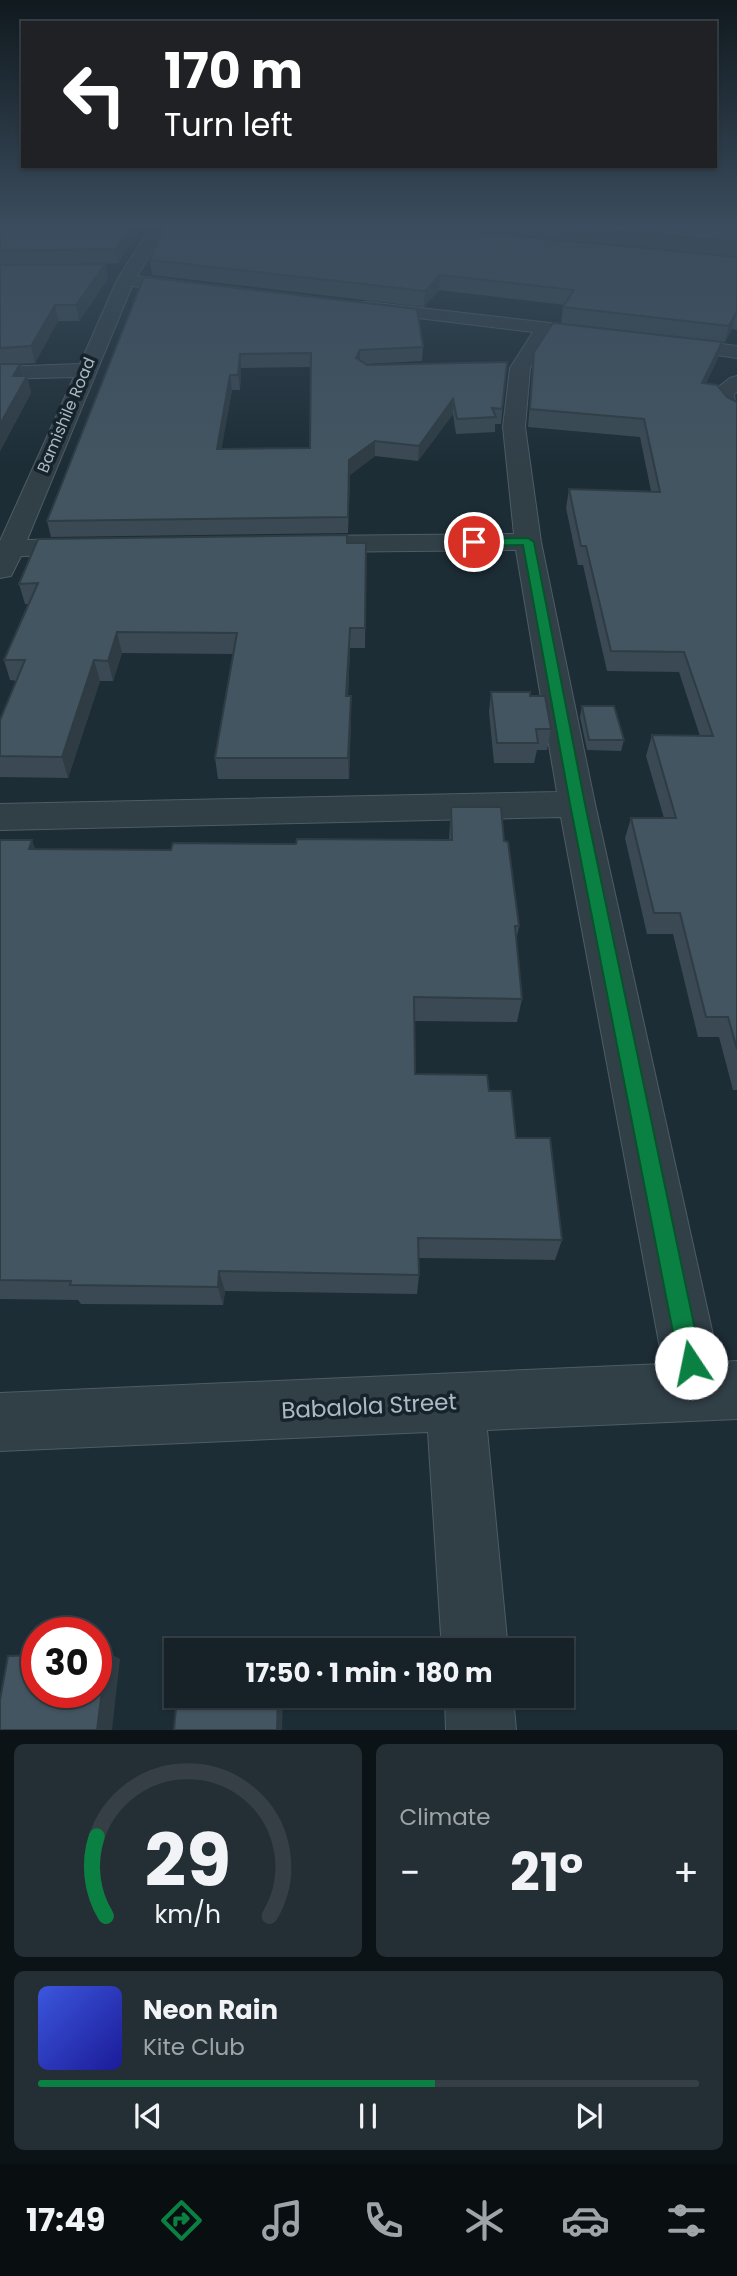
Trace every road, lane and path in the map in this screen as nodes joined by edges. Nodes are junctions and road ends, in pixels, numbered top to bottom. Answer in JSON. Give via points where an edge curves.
{"nodes":[{"id":1,"x":109,"y":306,"type":"edge"},
{"id":2,"x":349,"y":306,"type":"edge"},
{"id":3,"x":545,"y":328,"type":"junction"},
{"id":4,"x":586,"y":333,"type":"edge"},
{"id":5,"x":655,"y":342,"type":"edge"},
{"id":6,"x":737,"y":352,"type":"edge"},
{"id":7,"x":85,"y":370,"type":"junction"},
{"id":8,"x":0,"y":373,"type":"edge"},
{"id":9,"x":737,"y":382,"type":"edge"},
{"id":10,"x":737,"y":412,"type":"edge"},
{"id":11,"x":528,"y":542,"type":"junction"},
{"id":12,"x":283,"y":545,"type":"edge"},
{"id":13,"x":105,"y":547,"type":"edge"},
{"id":14,"x":5,"y":560,"type":"edge"},
{"id":15,"x":577,"y":804,"type":"junction"},
{"id":16,"x":0,"y":817,"type":"edge"},
{"id":17,"x":717,"y":1390,"type":"edge"},
{"id":18,"x":455,"y":1402,"type":"junction"},
{"id":19,"x":0,"y":1422,"type":"edge"},
{"id":20,"x":474,"y":1638,"type":"edge"},
{"id":21,"x":480,"y":1708,"type":"edge"},
{"id":22,"x":481,"y":1730,"type":"edge"}],
"edges":[{"from":1,"to":7,"type":"street","name":"Bamishile Road"},
{"from":2,"to":3,"type":"street"},
{"from":3,"to":4,"type":"street"},
{"from":3,"to":11,"type":"street","via":[[513,368],[514,427]]},
{"from":5,"to":6,"type":"street"},
{"from":7,"to":8,"type":"street"},
{"from":7,"to":14,"type":"street","name":"Bamishile Road"},
{"from":9,"to":10,"type":"street","via":[[723,392],[726,403]]},
{"from":11,"to":12,"type":"street"},
{"from":11,"to":15,"type":"street"},
{"from":13,"to":14,"type":"street"},
{"from":15,"to":16,"type":"street"},
{"from":15,"to":17,"type":"street"},
{"from":17,"to":18,"type":"street","name":"Babalola Street"},
{"from":18,"to":19,"type":"street","name":"Babalola Street"},
{"from":18,"to":20,"type":"street"},
{"from":21,"to":22,"type":"street"}]}
